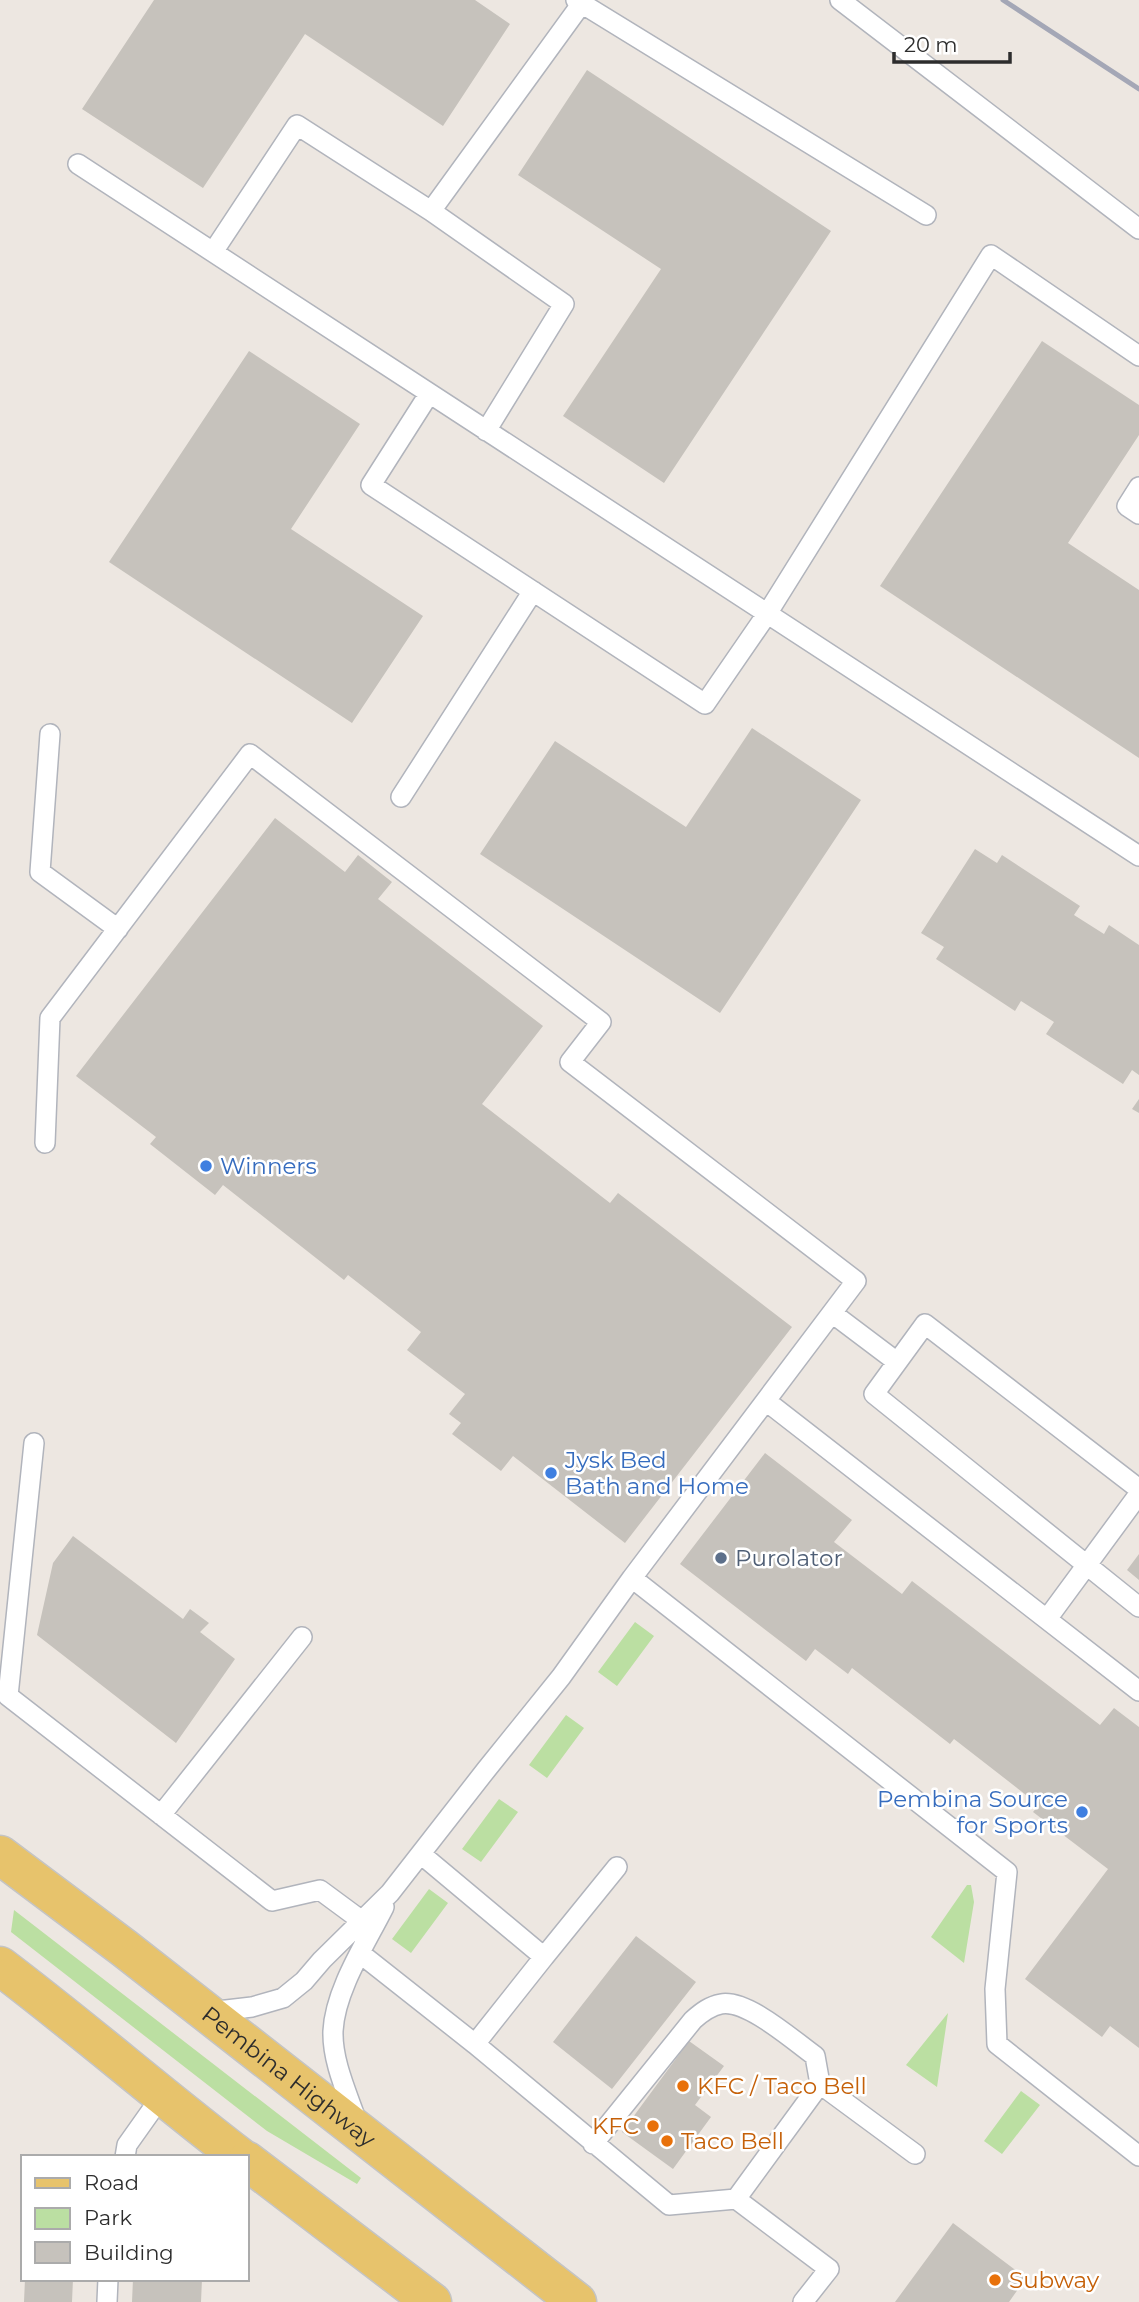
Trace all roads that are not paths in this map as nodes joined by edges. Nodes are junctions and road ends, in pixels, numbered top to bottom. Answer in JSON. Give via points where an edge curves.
{"nodes":[{"id":1,"x":840,"y":0,"type":"edge"},
{"id":2,"x":579,"y":2,"type":"edge"},
{"id":3,"x":78,"y":163,"type":"dead end"},
{"id":4,"x":431,"y":211,"type":"junction"},
{"id":5,"x":926,"y":215,"type":"dead end"},
{"id":6,"x":1139,"y":229,"type":"edge"},
{"id":7,"x":213,"y":252,"type":"junction"},
{"id":8,"x":1139,"y":356,"type":"edge"},
{"id":9,"x":429,"y":394,"type":"junction"},
{"id":10,"x":486,"y":431,"type":"junction"},
{"id":11,"x":1139,"y":487,"type":"edge"},
{"id":12,"x":1139,"y":514,"type":"edge"},
{"id":13,"x":533,"y":591,"type":"junction"},
{"id":14,"x":767,"y":614,"type":"junction"},
{"id":15,"x":50,"y":734,"type":"dead end"},
{"id":16,"x":401,"y":797,"type":"dead end"},
{"id":17,"x":1139,"y":856,"type":"edge"},
{"id":18,"x":118,"y":929,"type":"junction"},
{"id":19,"x":45,"y":1143,"type":"dead end"},
{"id":20,"x":832,"y":1313,"type":"junction"},
{"id":21,"x":897,"y":1362,"type":"junction"},
{"id":22,"x":766,"y":1401,"type":"junction"},
{"id":23,"x":34,"y":1443,"type":"dead end"},
{"id":24,"x":1139,"y":1492,"type":"edge"},
{"id":25,"x":1086,"y":1566,"type":"junction"},
{"id":26,"x":632,"y":1578,"type":"junction"},
{"id":27,"x":1139,"y":1607,"type":"edge"},
{"id":28,"x":1047,"y":1619,"type":"junction"},
{"id":29,"x":302,"y":1637,"type":"dead end"},
{"id":30,"x":1139,"y":1691,"type":"edge"},
{"id":31,"x":161,"y":1815,"type":"junction"},
{"id":32,"x":0,"y":1855,"type":"edge"},
{"id":33,"x":422,"y":1855,"type":"junction"},
{"id":34,"x":617,"y":1867,"type":"dead end"},
{"id":35,"x":390,"y":1893,"type":"junction"},
{"id":36,"x":362,"y":1922,"type":"junction"},
{"id":37,"x":361,"y":1954,"type":"junction"},
{"id":38,"x":544,"y":1957,"type":"junction"},
{"id":39,"x":0,"y":1966,"type":"edge"},
{"id":40,"x":205,"y":2012,"type":"junction"},
{"id":41,"x":475,"y":2044,"type":"junction"},
{"id":42,"x":820,"y":2084,"type":"junction"},
{"id":43,"x":161,"y":2097,"type":"junction"},
{"id":44,"x":361,"y":2134,"type":"junction"},
{"id":45,"x":593,"y":2144,"type":"junction"},
{"id":46,"x":915,"y":2154,"type":"dead end"},
{"id":47,"x":125,"y":2155,"type":"edge"},
{"id":48,"x":237,"y":2155,"type":"edge"},
{"id":49,"x":1139,"y":2156,"type":"edge"},
{"id":50,"x":248,"y":2162,"type":"edge"},
{"id":51,"x":736,"y":2199,"type":"junction"},
{"id":52,"x":829,"y":2269,"type":"junction"},
{"id":53,"x":108,"y":2281,"type":"edge"},
{"id":54,"x":107,"y":2302,"type":"edge"},
{"id":55,"x":432,"y":2302,"type":"edge"},
{"id":56,"x":577,"y":2302,"type":"edge"},
{"id":57,"x":803,"y":2302,"type":"edge"},
{"id":58,"x":818,"y":2302,"type":"edge"}],
"edges":[{"from":1,"to":6,"type":"lane"},
{"from":2,"to":4,"type":"lane"},
{"from":2,"to":5,"type":"lane"},
{"from":3,"to":7,"type":"lane"},
{"from":4,"to":7,"type":"lane","via":[[297,125]]},
{"from":4,"to":10,"type":"lane","via":[[564,304]]},
{"from":7,"to":9,"type":"lane"},
{"from":8,"to":14,"type":"lane","via":[[991,255]]},
{"from":9,"to":10,"type":"lane"},
{"from":9,"to":13,"type":"lane","via":[[371,485]]},
{"from":10,"to":14,"type":"lane"},
{"from":11,"to":12,"type":"lane","via":[[1127,506]]},
{"from":13,"to":14,"type":"lane","via":[[705,704]]},
{"from":13,"to":16,"type":"lane"},
{"from":14,"to":17,"type":"lane"},
{"from":15,"to":18,"type":"lane","via":[[40,872]]},
{"from":18,"to":19,"type":"lane","via":[[50,1018]]},
{"from":18,"to":20,"type":"lane","via":[[250,754],[601,1022],[570,1062],[856,1281]]},
{"from":20,"to":21,"type":"lane"},
{"from":20,"to":22,"type":"lane"},
{"from":21,"to":24,"type":"lane","via":[[925,1324]]},
{"from":21,"to":25,"type":"lane","via":[[874,1394]]},
{"from":22,"to":26,"type":"lane"},
{"from":22,"to":28,"type":"lane"},
{"from":23,"to":31,"type":"lane","via":[[8,1696]]},
{"from":24,"to":25,"type":"lane"},
{"from":25,"to":27,"type":"lane"},
{"from":25,"to":28,"type":"lane"},
{"from":26,"to":33,"type":"lane"},
{"from":26,"to":49,"type":"lane","via":[[1007,1872],[995,1989],[997,2044]]},
{"from":28,"to":30,"type":"lane"},
{"from":29,"to":31,"type":"lane"},
{"from":31,"to":36,"type":"lane","via":[[272,1901],[320,1890]]},
{"from":32,"to":40,"type":"main road","name":"Pembina Highway"},
{"from":33,"to":35,"type":"lane"},
{"from":33,"to":38,"type":"lane"},
{"from":34,"to":38,"type":"lane"},
{"from":35,"to":36,"type":"lane"},
{"from":35,"to":37,"type":"lane"},
{"from":36,"to":40,"type":"lane","via":[[283,1998]]},
{"from":37,"to":41,"type":"lane"},
{"from":37,"to":44,"type":"lane","via":[[340,1993],[333,2032],[337,2063]]},
{"from":38,"to":41,"type":"lane"},
{"from":39,"to":43,"type":"main road"},
{"from":40,"to":44,"type":"main road","name":"Pembina Highway"},
{"from":41,"to":45,"type":"lane"},
{"from":42,"to":45,"type":"lane","via":[[815,2056],[739,2004],[723,2003],[694,2020]]},
{"from":42,"to":46,"type":"lane"},
{"from":42,"to":51,"type":"lane"},
{"from":43,"to":47,"type":"lane"},
{"from":43,"to":48,"type":"main road"},
{"from":44,"to":56,"type":"main road","name":"Pembina Highway"},
{"from":45,"to":51,"type":"lane","via":[[669,2205]]},
{"from":50,"to":55,"type":"main road"},
{"from":51,"to":52,"type":"lane"},
{"from":52,"to":57,"type":"lane"},
{"from":52,"to":58,"type":"lane"},
{"from":53,"to":54,"type":"lane"}]}
